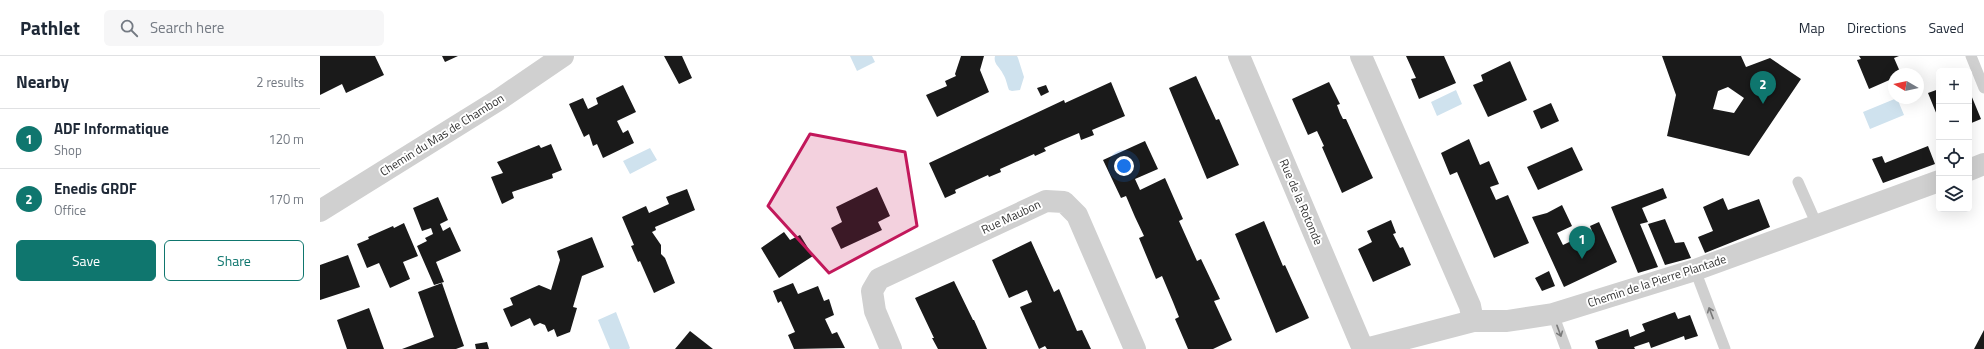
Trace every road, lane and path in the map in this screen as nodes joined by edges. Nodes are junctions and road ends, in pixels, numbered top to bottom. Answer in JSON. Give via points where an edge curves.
{"nodes":[{"id":1,"x":563,"y":56,"type":"edge"},
{"id":2,"x":1239,"y":56,"type":"edge"},
{"id":3,"x":1361,"y":56,"type":"edge"},
{"id":4,"x":1971,"y":56,"type":"edge"},
{"id":5,"x":1984,"y":88,"type":"edge"},
{"id":6,"x":1984,"y":164,"type":"edge"},
{"id":7,"x":1972,"y":169,"type":"edge"},
{"id":8,"x":1798,"y":182,"type":"dead end"},
{"id":9,"x":1936,"y":182,"type":"edge"},
{"id":10,"x":320,"y":211,"type":"edge"},
{"id":11,"x":1817,"y":225,"type":"junction"},
{"id":12,"x":1695,"y":270,"type":"junction"},
{"id":13,"x":1553,"y":314,"type":"junction"},
{"id":14,"x":1473,"y":322,"type":"junction"},
{"id":15,"x":891,"y":349,"type":"edge"},
{"id":16,"x":1135,"y":349,"type":"edge"},
{"id":17,"x":1364,"y":349,"type":"edge"},
{"id":18,"x":1566,"y":349,"type":"edge"},
{"id":19,"x":1725,"y":349,"type":"edge"}],
"edges":[{"from":1,"to":10,"type":"street","name":"Chemin du Mas de Chambon","via":[[500,99]]},
{"from":2,"to":17,"type":"street","name":"Rue de la Rotonde"},
{"from":3,"to":14,"type":"street","via":[[1470,306]]},
{"from":4,"to":5,"type":"lane"},
{"from":6,"to":7,"type":"street"},
{"from":8,"to":11,"type":"lane"},
{"from":9,"to":11,"type":"street","name":"Chemin de la Pierre Plantade"},
{"from":11,"to":12,"type":"street","name":"Chemin de la Pierre Plantade"},
{"from":12,"to":13,"type":"street","name":"Chemin de la Pierre Plantade"},
{"from":19,"to":12,"type":"lane","one_way":true},
{"from":13,"to":14,"type":"street","name":"Chemin de la Pierre Plantade","via":[[1507,322]]},
{"from":13,"to":18,"type":"lane","one_way":true},
{"from":14,"to":17,"type":"street","name":"Chemin de la Pierre Plantade"},
{"from":15,"to":16,"type":"street","name":"Rue Maubon","via":[[875,311],[872,291],[879,279],[1046,201],[1064,202],[1077,215]]}]}
